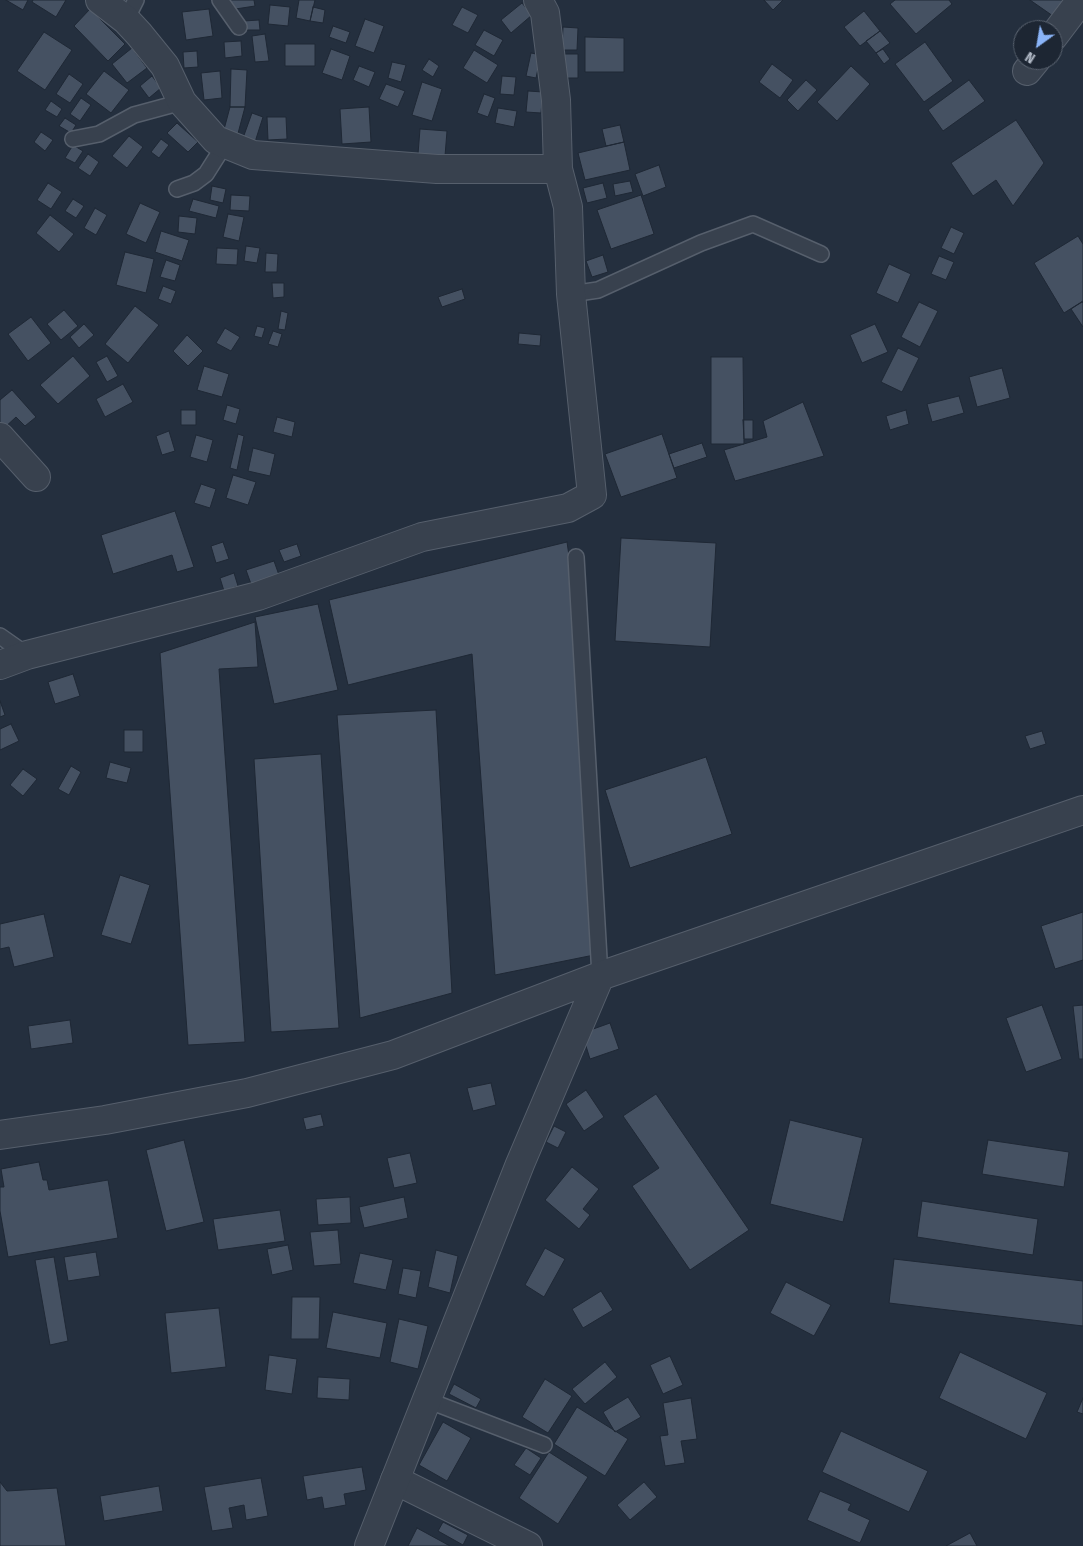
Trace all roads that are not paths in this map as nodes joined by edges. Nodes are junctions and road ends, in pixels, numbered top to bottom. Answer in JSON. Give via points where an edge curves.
{"nodes":[{"id":1,"x":100,"y":0,"type":"edge"},
{"id":2,"x":220,"y":0,"type":"edge"},
{"id":3,"x":538,"y":0,"type":"edge"},
{"id":4,"x":1081,"y":0,"type":"edge"},
{"id":5,"x":131,"y":10,"type":"edge"},
{"id":6,"x":1063,"y":24,"type":"edge"},
{"id":7,"x":239,"y":27,"type":"dead end"},
{"id":8,"x":182,"y":102,"type":"junction"},
{"id":9,"x":73,"y":139,"type":"dead end"},
{"id":10,"x":225,"y":144,"type":"junction"},
{"id":11,"x":558,"y":168,"type":"junction"},
{"id":12,"x":177,"y":189,"type":"dead end"},
{"id":13,"x":821,"y":254,"type":"dead end"},
{"id":14,"x":571,"y":294,"type":"junction"},
{"id":15,"x":0,"y":437,"type":"edge"},
{"id":16,"x":36,"y":477,"type":"dead end"},
{"id":17,"x":576,"y":557,"type":"dead end"},
{"id":18,"x":0,"y":636,"type":"edge"},
{"id":19,"x":27,"y":655,"type":"junction"},
{"id":20,"x":0,"y":665,"type":"edge"},
{"id":21,"x":1083,"y":810,"type":"edge"},
{"id":22,"x":600,"y":976,"type":"junction"},
{"id":23,"x":0,"y":1135,"type":"edge"},
{"id":24,"x":427,"y":1400,"type":"junction"},
{"id":25,"x":544,"y":1445,"type":"dead end"},
{"id":26,"x":395,"y":1480,"type":"junction"},
{"id":27,"x":369,"y":1546,"type":"edge"},
{"id":28,"x":528,"y":1546,"type":"edge"}],
"edges":[{"from":1,"to":5,"type":"street"},
{"from":2,"to":7,"type":"lane"},
{"from":3,"to":11,"type":"street","via":[[545,13],[556,100]]},
{"from":4,"to":6,"type":"street"},
{"from":5,"to":8,"type":"street","via":[[165,66]]},
{"from":8,"to":9,"type":"lane","via":[[134,115],[99,134]]},
{"from":8,"to":10,"type":"street","via":[[216,140]]},
{"from":10,"to":11,"type":"street","via":[[252,154],[437,169]]},
{"from":10,"to":12,"type":"lane","via":[[206,174],[194,184]]},
{"from":11,"to":14,"type":"street","via":[[568,207]]},
{"from":13,"to":14,"type":"lane","via":[[753,224],[701,243],[598,290]]},
{"from":14,"to":19,"type":"street","via":[[592,495],[568,508],[422,538],[258,596]]},
{"from":15,"to":16,"type":"street"},
{"from":17,"to":22,"type":"lane"},
{"from":18,"to":19,"type":"lane"},
{"from":19,"to":20,"type":"street"},
{"from":21,"to":22,"type":"street"},
{"from":22,"to":23,"type":"street","via":[[393,1055],[247,1093],[105,1120]]},
{"from":22,"to":24,"type":"street","via":[[520,1164]]},
{"from":24,"to":25,"type":"lane"},
{"from":24,"to":26,"type":"street"},
{"from":26,"to":27,"type":"street"},
{"from":26,"to":28,"type":"street"}]}
